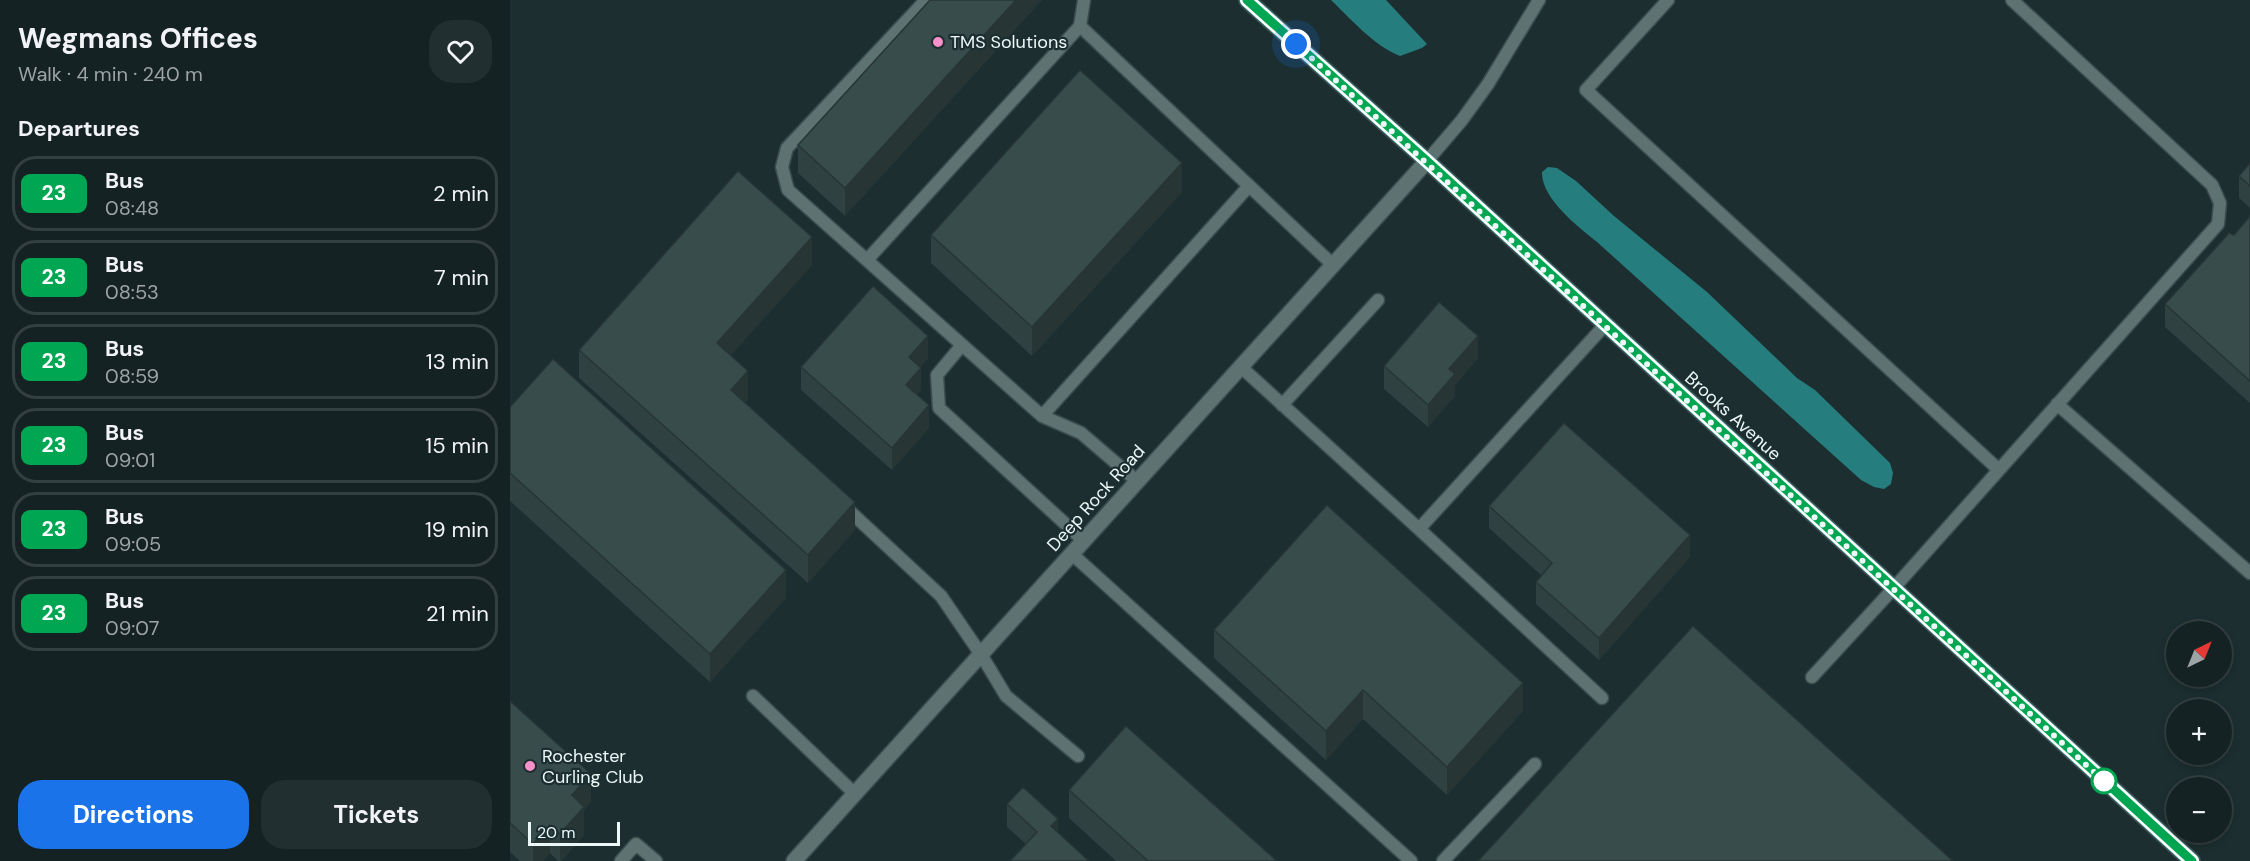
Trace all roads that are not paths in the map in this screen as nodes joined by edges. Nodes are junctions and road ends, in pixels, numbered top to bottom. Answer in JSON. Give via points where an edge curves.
{"nodes":[{"id":1,"x":926,"y":0,"type":"edge"},
{"id":2,"x":1084,"y":0,"type":"edge"},
{"id":3,"x":1247,"y":0,"type":"edge"},
{"id":4,"x":1539,"y":0,"type":"edge"},
{"id":5,"x":1668,"y":0,"type":"edge"},
{"id":6,"x":2012,"y":0,"type":"edge"},
{"id":7,"x":1080,"y":26,"type":"junction"},
{"id":8,"x":1427,"y":161,"type":"junction"},
{"id":9,"x":1249,"y":186,"type":"junction"},
{"id":10,"x":867,"y":260,"type":"junction"},
{"id":11,"x":1333,"y":265,"type":"junction"},
{"id":12,"x":1378,"y":300,"type":"dead end"},
{"id":13,"x":1605,"y":325,"type":"junction"},
{"id":14,"x":962,"y":345,"type":"junction"},
{"id":15,"x":1241,"y":367,"type":"junction"},
{"id":16,"x":2057,"y":404,"type":"junction"},
{"id":17,"x":1282,"y":405,"type":"junction"},
{"id":18,"x":1042,"y":416,"type":"junction"},
{"id":19,"x":1999,"y":470,"type":"junction"},
{"id":20,"x":1137,"y":481,"type":"junction"},
{"id":21,"x":832,"y":494,"type":"edge"},
{"id":22,"x":1419,"y":529,"type":"junction"},
{"id":23,"x":1084,"y":541,"type":"junction"},
{"id":24,"x":1071,"y":554,"type":"junction"},
{"id":25,"x":2250,"y":573,"type":"edge"},
{"id":26,"x":1893,"y":588,"type":"junction"},
{"id":27,"x":982,"y":656,"type":"junction"},
{"id":28,"x":1812,"y":677,"type":"dead end"},
{"id":29,"x":753,"y":696,"type":"dead end"},
{"id":30,"x":1602,"y":698,"type":"dead end"},
{"id":31,"x":1078,"y":756,"type":"dead end"},
{"id":32,"x":1534,"y":764,"type":"dead end"},
{"id":33,"x":855,"y":794,"type":"junction"},
{"id":34,"x":621,"y":861,"type":"edge"},
{"id":35,"x":656,"y":861,"type":"edge"},
{"id":36,"x":794,"y":861,"type":"edge"},
{"id":37,"x":1411,"y":861,"type":"edge"},
{"id":38,"x":1443,"y":861,"type":"edge"},
{"id":39,"x":2192,"y":861,"type":"edge"}],
"edges":[{"from":1,"to":10,"type":"lane","via":[[787,148],[782,167],[788,190]]},
{"from":2,"to":7,"type":"lane"},
{"from":3,"to":8,"type":"main road","name":"Brooks Avenue"},
{"from":4,"to":8,"type":"lane","via":[[1488,84]]},
{"from":5,"to":19,"type":"lane","via":[[1586,90]]},
{"from":6,"to":16,"type":"lane","via":[[2212,185],[2220,203],[2218,224]]},
{"from":7,"to":9,"type":"lane"},
{"from":7,"to":10,"type":"lane"},
{"from":8,"to":11,"type":"street","name":"Deep Rock Road"},
{"from":8,"to":13,"type":"main road","name":"Brooks Avenue"},
{"from":9,"to":11,"type":"lane"},
{"from":9,"to":18,"type":"lane"},
{"from":10,"to":14,"type":"lane"},
{"from":11,"to":15,"type":"street","name":"Deep Rock Road"},
{"from":12,"to":17,"type":"lane"},
{"from":13,"to":22,"type":"lane"},
{"from":13,"to":26,"type":"main road","name":"Brooks Avenue"},
{"from":14,"to":18,"type":"lane"},
{"from":14,"to":23,"type":"lane","via":[[937,375],[939,408]]},
{"from":15,"to":17,"type":"lane"},
{"from":15,"to":20,"type":"street","name":"Deep Rock Road"},
{"from":16,"to":19,"type":"lane"},
{"from":16,"to":25,"type":"lane"},
{"from":17,"to":22,"type":"lane"},
{"from":18,"to":20,"type":"lane","via":[[1081,433]]},
{"from":19,"to":26,"type":"lane"},
{"from":20,"to":23,"type":"street","name":"Deep Rock Road"},
{"from":21,"to":27,"type":"lane","via":[[941,596]]},
{"from":22,"to":30,"type":"lane"},
{"from":23,"to":24,"type":"street","name":"Deep Rock Road"},
{"from":24,"to":27,"type":"street","name":"Deep Rock Road"},
{"from":24,"to":37,"type":"lane"},
{"from":26,"to":28,"type":"lane"},
{"from":26,"to":39,"type":"main road","name":"Brooks Avenue"},
{"from":27,"to":31,"type":"lane","via":[[1006,696]]},
{"from":27,"to":33,"type":"street","name":"Deep Rock Road"},
{"from":29,"to":33,"type":"lane"},
{"from":32,"to":38,"type":"lane"},
{"from":33,"to":36,"type":"street","name":"Deep Rock Road"},
{"from":34,"to":35,"type":"lane","via":[[636,844]]}]}
